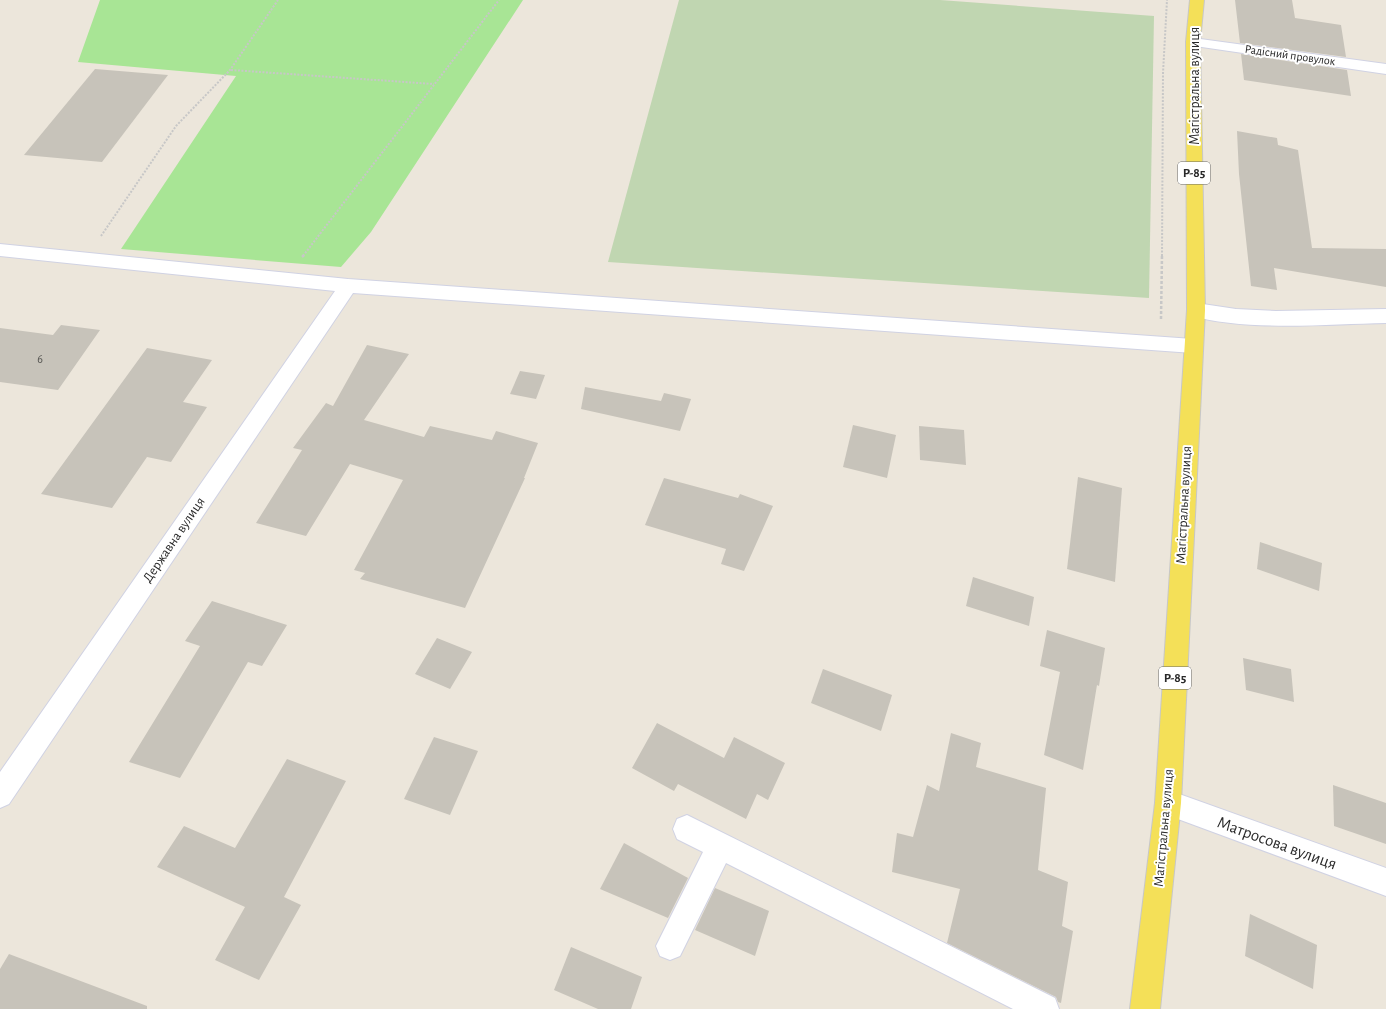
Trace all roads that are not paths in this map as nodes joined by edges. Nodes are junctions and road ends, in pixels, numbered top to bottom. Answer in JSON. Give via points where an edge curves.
{"nodes":[{"id":1,"x":1197,"y":0,"type":"edge"},
{"id":2,"x":1193,"y":42,"type":"junction"},
{"id":3,"x":1386,"y":69,"type":"edge"},
{"id":4,"x":0,"y":250,"type":"edge"},
{"id":5,"x":348,"y":286,"type":"junction"},
{"id":6,"x":1196,"y":310,"type":"junction"},
{"id":7,"x":1386,"y":316,"type":"edge"},
{"id":8,"x":1193,"y":346,"type":"junction"},
{"id":9,"x":0,"y":795,"type":"edge"},
{"id":10,"x":1168,"y":803,"type":"junction"},
{"id":11,"x":687,"y":830,"type":"dead end"},
{"id":12,"x":720,"y":847,"type":"junction"},
{"id":13,"x":1386,"y":882,"type":"edge"},
{"id":14,"x":670,"y":946,"type":"dead end"},
{"id":15,"x":1044,"y":1009,"type":"edge"},
{"id":16,"x":1145,"y":1009,"type":"edge"}],
"edges":[{"from":1,"to":2,"type":"main road","name":"Магістральна вулиця","number":"Р-85"},
{"from":2,"to":3,"type":"street","name":"Радісний провулок"},
{"from":2,"to":6,"type":"main road","name":"Магістральна вулиця","number":"Р-85"},
{"from":4,"to":5,"type":"street"},
{"from":5,"to":8,"type":"street"},
{"from":5,"to":9,"type":"street","name":"Державна вулиця"},
{"from":6,"to":7,"type":"street","via":[[1276,318]]},
{"from":6,"to":8,"type":"main road","name":"Магістральна вулиця","number":"Р-85"},
{"from":8,"to":10,"type":"main road","name":"Магістральна вулиця","number":"Р-85"},
{"from":10,"to":13,"type":"street","name":"Матросова вулиця"},
{"from":10,"to":16,"type":"main road","name":"Магістральна вулиця","number":"Р-85"},
{"from":11,"to":12,"type":"street"},
{"from":12,"to":14,"type":"street"},
{"from":12,"to":15,"type":"street"}]}
